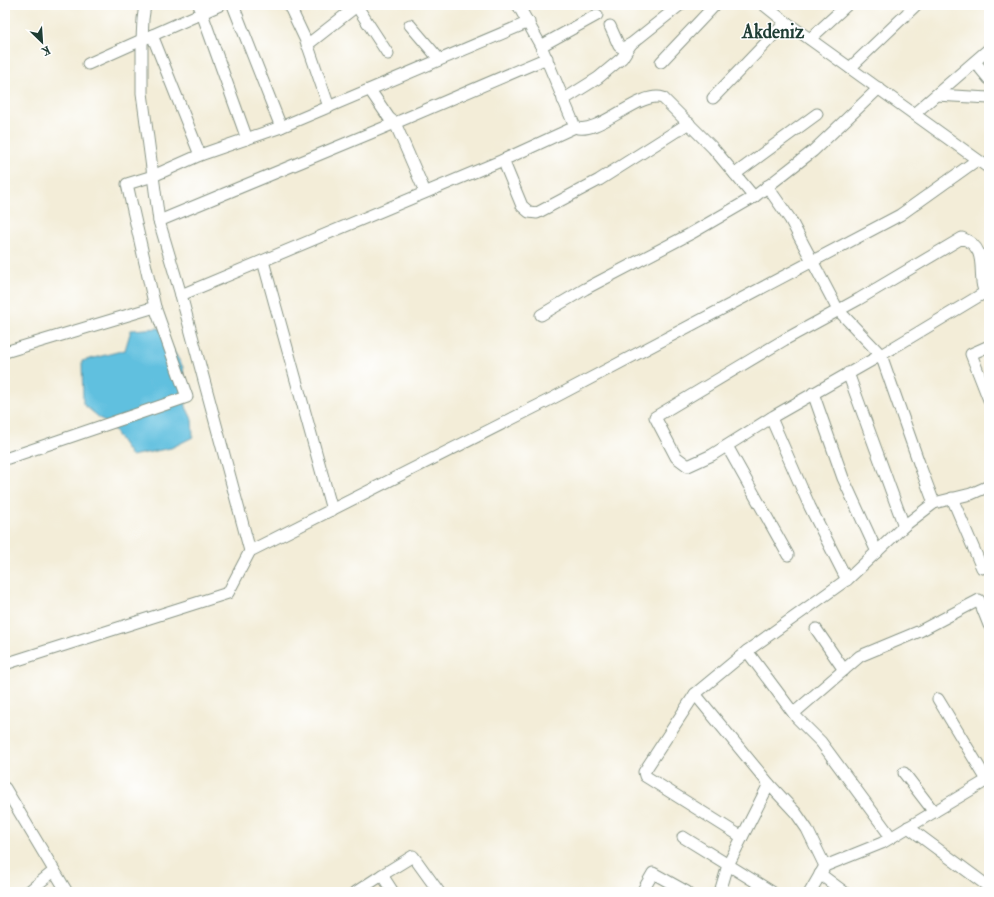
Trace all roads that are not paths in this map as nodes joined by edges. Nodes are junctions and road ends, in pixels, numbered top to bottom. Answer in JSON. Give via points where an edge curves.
{"nodes":[{"id":1,"x":220,"y":5,"type":"edge"},
{"id":2,"x":233,"y":5,"type":"edge"},
{"id":3,"x":289,"y":5,"type":"edge"},
{"id":4,"x":357,"y":5,"type":"edge"},
{"id":5,"x":518,"y":5,"type":"edge"},
{"id":6,"x":680,"y":5,"type":"edge"},
{"id":7,"x":716,"y":5,"type":"edge"},
{"id":8,"x":764,"y":5,"type":"edge"},
{"id":9,"x":847,"y":5,"type":"edge"},
{"id":10,"x":916,"y":5,"type":"edge"},
{"id":11,"x":145,"y":6,"type":"edge"},
{"id":12,"x":200,"y":9,"type":"edge"},
{"id":13,"x":597,"y":15,"type":"dead end"},
{"id":14,"x":529,"y":22,"type":"junction"},
{"id":15,"x":786,"y":22,"type":"junction"},
{"id":16,"x":410,"y":25,"type":"dead end"},
{"id":17,"x":610,"y":26,"type":"dead end"},
{"id":18,"x":152,"y":35,"type":"junction"},
{"id":19,"x":810,"y":39,"type":"junction"},
{"id":20,"x":142,"y":40,"type":"junction"},
{"id":21,"x":630,"y":44,"type":"junction"},
{"id":22,"x":307,"y":46,"type":"junction"},
{"id":23,"x":541,"y":46,"type":"junction"},
{"id":24,"x":989,"y":49,"type":"edge"},
{"id":25,"x":388,"y":54,"type":"dead end"},
{"id":26,"x":547,"y":58,"type":"junction"},
{"id":27,"x":439,"y":59,"type":"junction"},
{"id":28,"x":662,"y":62,"type":"dead end"},
{"id":29,"x":974,"y":62,"type":"junction"},
{"id":30,"x":88,"y":64,"type":"dead end"},
{"id":31,"x":850,"y":68,"type":"junction"},
{"id":32,"x":989,"y":80,"type":"edge"},
{"id":33,"x":879,"y":88,"type":"junction"},
{"id":34,"x":370,"y":90,"type":"junction"},
{"id":35,"x":936,"y":95,"type":"junction"},
{"id":36,"x":713,"y":98,"type":"dead end"},
{"id":37,"x":989,"y":98,"type":"edge"},
{"id":38,"x":563,"y":100,"type":"junction"},
{"id":39,"x":329,"y":107,"type":"junction"},
{"id":40,"x":817,"y":114,"type":"dead end"},
{"id":41,"x":914,"y":114,"type":"junction"},
{"id":42,"x":395,"y":123,"type":"junction"},
{"id":43,"x":689,"y":123,"type":"junction"},
{"id":44,"x":281,"y":127,"type":"junction"},
{"id":45,"x":575,"y":127,"type":"junction"},
{"id":46,"x":247,"y":139,"type":"junction"},
{"id":47,"x":200,"y":155,"type":"junction"},
{"id":48,"x":503,"y":160,"type":"junction"},
{"id":49,"x":977,"y":160,"type":"junction"},
{"id":50,"x":989,"y":168,"type":"edge"},
{"id":51,"x":735,"y":174,"type":"junction"},
{"id":52,"x":153,"y":176,"type":"junction"},
{"id":53,"x":767,"y":186,"type":"junction"},
{"id":54,"x":425,"y":192,"type":"junction"},
{"id":55,"x":754,"y":197,"type":"junction"},
{"id":56,"x":159,"y":222,"type":"junction"},
{"id":57,"x":812,"y":260,"type":"junction"},
{"id":58,"x":263,"y":261,"type":"junction"},
{"id":59,"x":181,"y":295,"type":"junction"},
{"id":60,"x":987,"y":296,"type":"edge"},
{"id":61,"x":155,"y":307,"type":"junction"},
{"id":62,"x":838,"y":310,"type":"junction"},
{"id":63,"x":541,"y":315,"type":"dead end"},
{"id":64,"x":989,"y":346,"type":"edge"},
{"id":65,"x":5,"y":352,"type":"edge"},
{"id":66,"x":881,"y":356,"type":"junction"},
{"id":67,"x":848,"y":373,"type":"junction"},
{"id":68,"x":814,"y":393,"type":"junction"},
{"id":69,"x":989,"y":400,"type":"edge"},
{"id":70,"x":771,"y":418,"type":"junction"},
{"id":71,"x":727,"y":446,"type":"junction"},
{"id":72,"x":5,"y":459,"type":"edge"},
{"id":73,"x":989,"y":486,"type":"edge"},
{"id":74,"x":952,"y":498,"type":"junction"},
{"id":75,"x":934,"y":503,"type":"junction"},
{"id":76,"x":332,"y":510,"type":"junction"},
{"id":77,"x":904,"y":526,"type":"junction"},
{"id":78,"x":250,"y":551,"type":"junction"},
{"id":79,"x":877,"y":552,"type":"junction"},
{"id":80,"x":788,"y":555,"type":"dead end"},
{"id":81,"x":989,"y":565,"type":"edge"},
{"id":82,"x":847,"y":580,"type":"junction"},
{"id":83,"x":989,"y":625,"type":"edge"},
{"id":84,"x":816,"y":629,"type":"dead end"},
{"id":85,"x":747,"y":651,"type":"junction"},
{"id":86,"x":5,"y":664,"type":"edge"},
{"id":87,"x":844,"y":670,"type":"junction"},
{"id":88,"x":694,"y":694,"type":"junction"},
{"id":89,"x":938,"y":699,"type":"dead end"},
{"id":90,"x":794,"y":713,"type":"junction"},
{"id":91,"x":904,"y":774,"type":"dead end"},
{"id":92,"x":988,"y":780,"type":"edge"},
{"id":93,"x":769,"y":784,"type":"junction"},
{"id":94,"x":5,"y":788,"type":"edge"},
{"id":95,"x":934,"y":812,"type":"junction"},
{"id":96,"x":908,"y":827,"type":"junction"},
{"id":97,"x":683,"y":837,"type":"dead end"},
{"id":98,"x":742,"y":837,"type":"junction"},
{"id":99,"x":891,"y":837,"type":"junction"},
{"id":100,"x":728,"y":865,"type":"junction"},
{"id":101,"x":823,"y":870,"type":"junction"},
{"id":102,"x":54,"y":871,"type":"junction"},
{"id":103,"x":382,"y":875,"type":"junction"},
{"id":104,"x":989,"y":887,"type":"edge"},
{"id":105,"x":28,"y":892,"type":"edge"},
{"id":106,"x":67,"y":892,"type":"edge"},
{"id":107,"x":356,"y":892,"type":"edge"},
{"id":108,"x":393,"y":892,"type":"edge"},
{"id":109,"x":439,"y":892,"type":"edge"},
{"id":110,"x":642,"y":892,"type":"edge"},
{"id":111,"x":687,"y":892,"type":"edge"},
{"id":112,"x":720,"y":892,"type":"edge"},
{"id":113,"x":772,"y":892,"type":"edge"},
{"id":114,"x":810,"y":892,"type":"edge"},
{"id":115,"x":844,"y":892,"type":"edge"}],
"edges":[{"from":1,"to":12,"type":"street"},
{"from":2,"to":44,"type":"street"},
{"from":3,"to":22,"type":"street"},
{"from":4,"to":22,"type":"street"},
{"from":4,"to":25,"type":"street"},
{"from":5,"to":14,"type":"street"},
{"from":6,"to":21,"type":"street"},
{"from":7,"to":28,"type":"street"},
{"from":8,"to":15,"type":"street"},
{"from":9,"to":19,"type":"street"},
{"from":10,"to":31,"type":"street"},
{"from":11,"to":20,"type":"street"},
{"from":12,"to":18,"type":"street"},
{"from":12,"to":46,"type":"street"},
{"from":13,"to":23,"type":"street"},
{"from":14,"to":23,"type":"street"},
{"from":14,"to":27,"type":"street"},
{"from":15,"to":19,"type":"street"},
{"from":15,"to":36,"type":"street"},
{"from":16,"to":27,"type":"street"},
{"from":17,"to":21,"type":"street","via":[[619,46],[623,48]]},
{"from":18,"to":20,"type":"street"},
{"from":18,"to":47,"type":"street"},
{"from":19,"to":31,"type":"street"},
{"from":20,"to":30,"type":"street"},
{"from":20,"to":52,"type":"street","via":[[142,93]]},
{"from":21,"to":38,"type":"street","via":[[622,58],[598,78]]},
{"from":22,"to":39,"type":"street"},
{"from":23,"to":26,"type":"street"},
{"from":24,"to":29,"type":"street"},
{"from":26,"to":38,"type":"street"},
{"from":26,"to":42,"type":"street"},
{"from":27,"to":34,"type":"street"},
{"from":29,"to":32,"type":"street"},
{"from":29,"to":35,"type":"street"},
{"from":31,"to":33,"type":"street"},
{"from":33,"to":41,"type":"street"},
{"from":33,"to":53,"type":"street","via":[[813,152]]},
{"from":34,"to":39,"type":"street"},
{"from":34,"to":42,"type":"street"},
{"from":35,"to":37,"type":"street"},
{"from":35,"to":41,"type":"street"},
{"from":38,"to":45,"type":"street"},
{"from":39,"to":44,"type":"street"},
{"from":40,"to":51,"type":"street"},
{"from":41,"to":49,"type":"street"},
{"from":42,"to":54,"type":"street"},
{"from":42,"to":56,"type":"street"},
{"from":43,"to":45,"type":"street","via":[[663,98],[657,96],[597,124],[582,129]]},
{"from":43,"to":48,"type":"street","via":[[599,180],[537,213],[529,212],[522,206]]},
{"from":43,"to":51,"type":"street"},
{"from":44,"to":46,"type":"street"},
{"from":45,"to":48,"type":"street"},
{"from":46,"to":47,"type":"street"},
{"from":47,"to":52,"type":"street"},
{"from":48,"to":54,"type":"street"},
{"from":49,"to":50,"type":"street"},
{"from":49,"to":57,"type":"street","via":[[900,215]]},
{"from":51,"to":55,"type":"street"},
{"from":52,"to":56,"type":"street"},
{"from":52,"to":61,"type":"street","via":[[127,184]]},
{"from":53,"to":55,"type":"street"},
{"from":53,"to":57,"type":"street","via":[[790,219]]},
{"from":54,"to":58,"type":"street"},
{"from":55,"to":63,"type":"street"},
{"from":56,"to":59,"type":"street"},
{"from":57,"to":62,"type":"street"},
{"from":57,"to":76,"type":"street","via":[[555,397]]},
{"from":58,"to":59,"type":"street"},
{"from":58,"to":76,"type":"street"},
{"from":59,"to":78,"type":"street"},
{"from":60,"to":62,"type":"street","via":[[978,249],[972,241],[962,238]]},
{"from":60,"to":66,"type":"street"},
{"from":61,"to":65,"type":"street"},
{"from":61,"to":72,"type":"street","via":[[187,397]]},
{"from":62,"to":66,"type":"street"},
{"from":62,"to":71,"type":"street","via":[[655,417],[676,457],[688,466]]},
{"from":64,"to":69,"type":"street","via":[[971,354]]},
{"from":66,"to":67,"type":"street"},
{"from":66,"to":75,"type":"street"},
{"from":67,"to":68,"type":"street"},
{"from":67,"to":77,"type":"street"},
{"from":68,"to":70,"type":"street"},
{"from":68,"to":79,"type":"street","via":[[843,478]]},
{"from":70,"to":71,"type":"street"},
{"from":70,"to":82,"type":"street","via":[[810,507]]},
{"from":71,"to":80,"type":"street"},
{"from":73,"to":74,"type":"street","via":[[971,494]]},
{"from":74,"to":75,"type":"street"},
{"from":74,"to":81,"type":"street","via":[[982,568]]},
{"from":75,"to":77,"type":"street"},
{"from":76,"to":78,"type":"street"},
{"from":77,"to":79,"type":"street"},
{"from":78,"to":86,"type":"street","via":[[228,593]]},
{"from":79,"to":82,"type":"street"},
{"from":82,"to":85,"type":"street"},
{"from":83,"to":87,"type":"street","via":[[979,600],[920,631],[860,656]]},
{"from":84,"to":87,"type":"street"},
{"from":85,"to":88,"type":"street"},
{"from":85,"to":90,"type":"street"},
{"from":87,"to":90,"type":"street"},
{"from":88,"to":93,"type":"street"},
{"from":88,"to":98,"type":"street","via":[[644,772],[645,776]]},
{"from":89,"to":92,"type":"street"},
{"from":90,"to":99,"type":"street","via":[[821,742]]},
{"from":91,"to":95,"type":"street"},
{"from":92,"to":95,"type":"street"},
{"from":93,"to":98,"type":"street"},
{"from":93,"to":101,"type":"street","via":[[807,829]]},
{"from":94,"to":102,"type":"street"},
{"from":95,"to":96,"type":"street"},
{"from":96,"to":99,"type":"street"},
{"from":96,"to":104,"type":"street"},
{"from":97,"to":100,"type":"street"},
{"from":98,"to":100,"type":"street"},
{"from":99,"to":101,"type":"street"},
{"from":100,"to":112,"type":"street"},
{"from":100,"to":113,"type":"street"},
{"from":101,"to":114,"type":"street"},
{"from":101,"to":115,"type":"street"},
{"from":102,"to":105,"type":"street"},
{"from":102,"to":106,"type":"street"},
{"from":103,"to":107,"type":"street"},
{"from":103,"to":108,"type":"street"},
{"from":103,"to":109,"type":"street","via":[[413,856]]},
{"from":110,"to":111,"type":"street","via":[[653,873]]}]}
